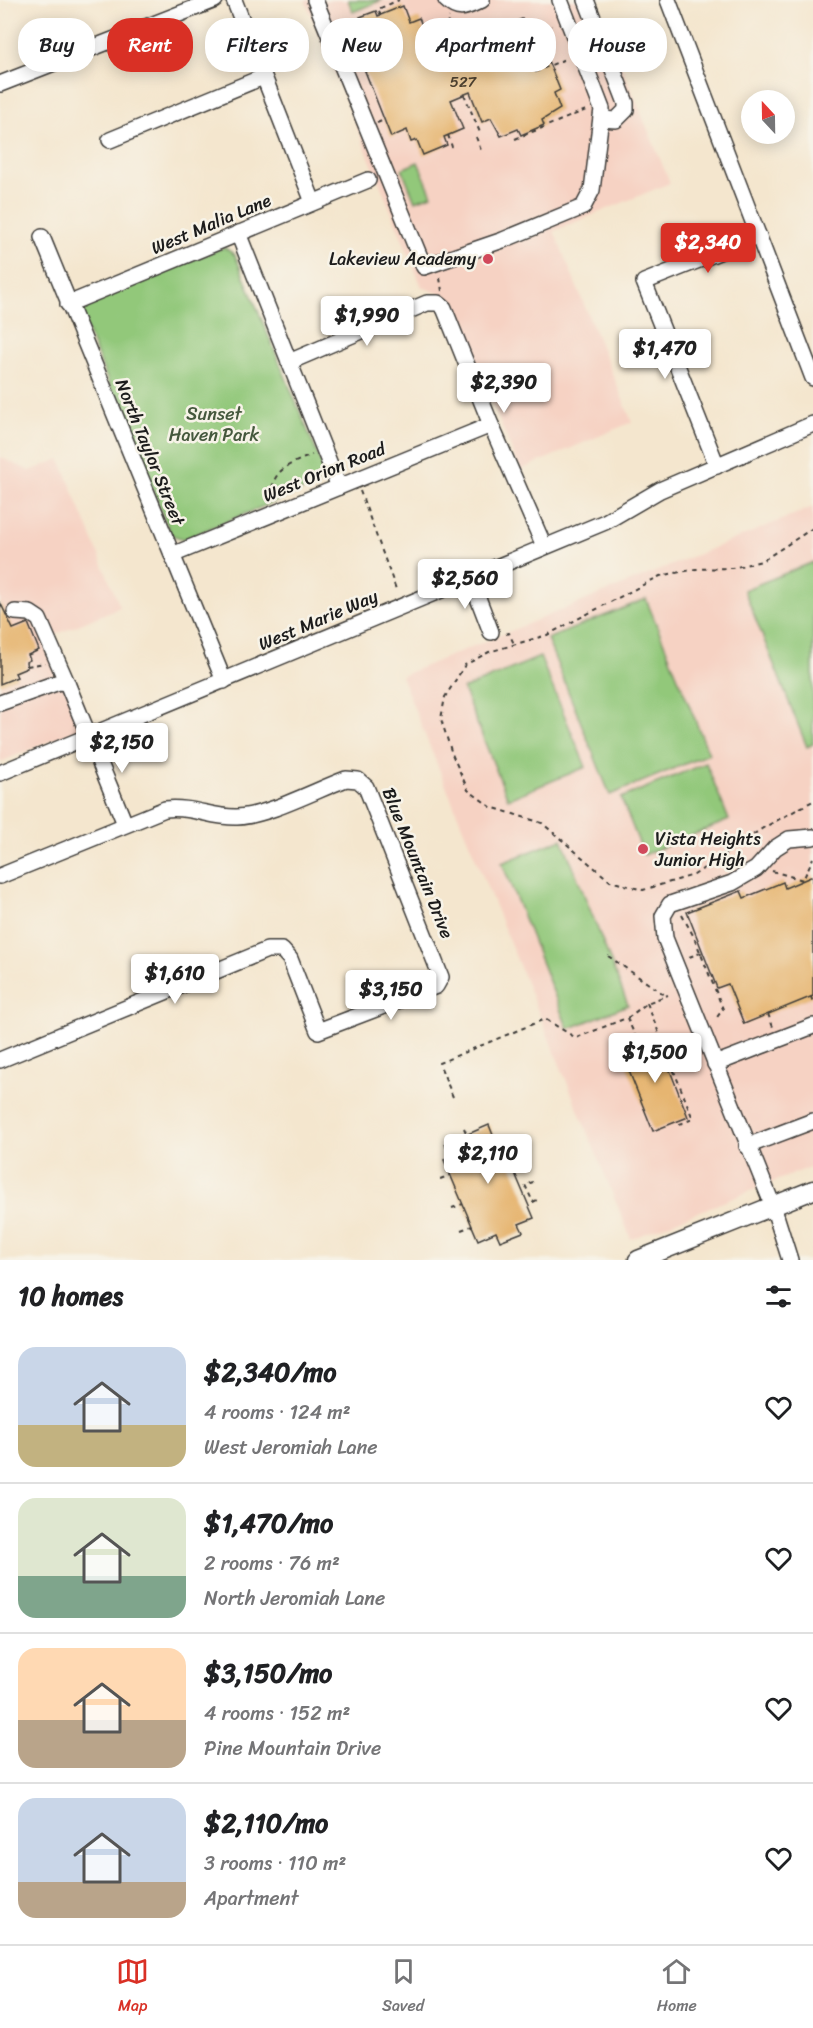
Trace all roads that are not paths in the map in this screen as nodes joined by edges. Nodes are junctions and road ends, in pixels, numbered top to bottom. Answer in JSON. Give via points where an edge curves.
{"nodes":[{"id":1,"x":215,"y":0,"type":"edge"},
{"id":2,"x":234,"y":0,"type":"edge"},
{"id":3,"x":315,"y":0,"type":"edge"},
{"id":4,"x":446,"y":0,"type":"edge"},
{"id":5,"x":482,"y":0,"type":"edge"},
{"id":6,"x":560,"y":0,"type":"edge"},
{"id":7,"x":586,"y":0,"type":"edge"},
{"id":8,"x":668,"y":0,"type":"edge"},
{"id":9,"x":263,"y":77,"type":"junction"},
{"id":10,"x":0,"y":84,"type":"edge"},
{"id":11,"x":600,"y":119,"type":"junction"},
{"id":12,"x":110,"y":140,"type":"dead end"},
{"id":13,"x":368,"y":180,"type":"dead end"},
{"id":14,"x":313,"y":202,"type":"junction"},
{"id":15,"x":238,"y":233,"type":"junction"},
{"id":16,"x":759,"y":236,"type":"junction"},
{"id":17,"x":42,"y":237,"type":"dead end"},
{"id":18,"x":68,"y":304,"type":"junction"},
{"id":19,"x":289,"y":362,"type":"junction"},
{"id":20,"x":813,"y":378,"type":"edge"},
{"id":21,"x":813,"y":424,"type":"edge"},
{"id":22,"x":490,"y":425,"type":"junction"},
{"id":23,"x":717,"y":466,"type":"junction"},
{"id":24,"x":339,"y":487,"type":"junction"},
{"id":25,"x":544,"y":546,"type":"junction"},
{"id":26,"x":172,"y":555,"type":"junction"},
{"id":27,"x":470,"y":577,"type":"junction"},
{"id":28,"x":15,"y":612,"type":"dead end"},
{"id":29,"x":498,"y":633,"type":"road end"},
{"id":30,"x":224,"y":681,"type":"junction"},
{"id":31,"x":67,"y":683,"type":"junction"},
{"id":32,"x":0,"y":703,"type":"edge"},
{"id":33,"x":89,"y":735,"type":"junction"},
{"id":34,"x":0,"y":772,"type":"edge"},
{"id":35,"x":125,"y":825,"type":"junction"},
{"id":36,"x":813,"y":837,"type":"edge"},
{"id":37,"x":0,"y":876,"type":"edge"},
{"id":38,"x":813,"y":1026,"type":"edge"},
{"id":39,"x":0,"y":1059,"type":"edge"},
{"id":40,"x":715,"y":1064,"type":"junction"},
{"id":41,"x":813,"y":1120,"type":"edge"},
{"id":42,"x":747,"y":1146,"type":"junction"},
{"id":43,"x":813,"y":1190,"type":"edge"},
{"id":44,"x":773,"y":1206,"type":"junction"},
{"id":45,"x":638,"y":1260,"type":"edge"},
{"id":46,"x":790,"y":1260,"type":"edge"}],
"edges":[{"from":1,"to":10,"type":"street"},
{"from":2,"to":9,"type":"street"},
{"from":3,"to":11,"type":"street","via":[[424,267],[583,207],[592,190]]},
{"from":4,"to":5,"type":"street","via":[[461,9]]},
{"from":6,"to":11,"type":"street","via":[[600,100]]},
{"from":7,"to":11,"type":"street","via":[[626,103],[626,110],[616,120]]},
{"from":8,"to":16,"type":"street"},
{"from":9,"to":12,"type":"street"},
{"from":9,"to":14,"type":"street"},
{"from":13,"to":14,"type":"street","name":"West Malia Lane"},
{"from":14,"to":15,"type":"street","name":"West Malia Lane"},
{"from":15,"to":18,"type":"street","name":"West Malia Lane"},
{"from":15,"to":19,"type":"street"},
{"from":16,"to":20,"type":"street"},
{"from":16,"to":23,"type":"street","via":[[644,282]]},
{"from":17,"to":18,"type":"street","name":"North Taylor Street"},
{"from":18,"to":26,"type":"street","name":"North Taylor Street"},
{"from":19,"to":22,"type":"street","via":[[441,300]]},
{"from":19,"to":24,"type":"street"},
{"from":21,"to":23,"type":"street","name":"West Marie Way"},
{"from":22,"to":24,"type":"street","name":"West Orion Road"},
{"from":22,"to":25,"type":"street"},
{"from":23,"to":25,"type":"street","name":"West Marie Way","via":[[651,495],[605,522]]},
{"from":24,"to":26,"type":"street","name":"West Orion Road"},
{"from":25,"to":27,"type":"street","name":"West Marie Way"},
{"from":26,"to":30,"type":"street","name":"North Taylor Street"},
{"from":27,"to":29,"type":"street"},
{"from":27,"to":30,"type":"street","name":"West Marie Way"},
{"from":28,"to":31,"type":"street","via":[[39,618]]},
{"from":30,"to":33,"type":"street","name":"West Marie Way"},
{"from":31,"to":32,"type":"street","via":[[59,682]]},
{"from":31,"to":33,"type":"street"},
{"from":33,"to":34,"type":"street","name":"West Marie Way"},
{"from":33,"to":35,"type":"street"},
{"from":35,"to":37,"type":"street","name":"Blue Mountain Drive"},
{"from":35,"to":39,"type":"street","name":"Blue Mountain Drive","via":[[165,809],[185,807],[235,817],[252,815],[346,779],[358,780],[366,787],[439,968],[439,981],[436,986],[318,1031],[291,958],[282,950],[267,950]]},
{"from":36,"to":40,"type":"street","via":[[789,839],[758,867],[732,883],[670,904],[663,916],[665,938]]},
{"from":38,"to":40,"type":"street"},
{"from":40,"to":42,"type":"street"},
{"from":41,"to":42,"type":"street"},
{"from":42,"to":44,"type":"street"},
{"from":43,"to":44,"type":"main road"},
{"from":44,"to":45,"type":"main road"},
{"from":44,"to":46,"type":"street"}]}
